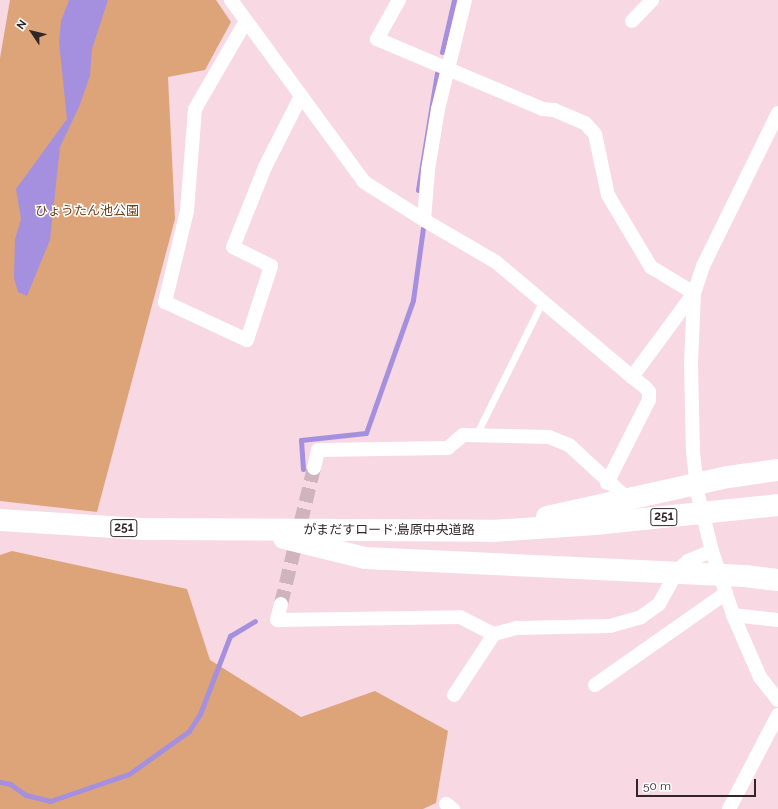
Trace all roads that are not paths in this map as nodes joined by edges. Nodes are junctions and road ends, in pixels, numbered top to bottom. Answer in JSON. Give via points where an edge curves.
{"nodes":[{"id":1,"x":231,"y":0,"type":"edge"},
{"id":2,"x":399,"y":0,"type":"edge"},
{"id":3,"x":465,"y":0,"type":"edge"},
{"id":4,"x":652,"y":0,"type":"edge"},
{"id":5,"x":246,"y":20,"type":"junction"},
{"id":6,"x":632,"y":21,"type":"dead end"},
{"id":7,"x":448,"y":69,"type":"junction"},
{"id":8,"x":302,"y":96,"type":"junction"},
{"id":9,"x":776,"y":120,"type":"edge"},
{"id":10,"x":424,"y":220,"type":"junction"},
{"id":11,"x":694,"y":293,"type":"junction"},
{"id":12,"x":542,"y":302,"type":"junction"},
{"id":13,"x":632,"y":377,"type":"junction"},
{"id":14,"x":476,"y":436,"type":"junction"},
{"id":15,"x":314,"y":468,"type":"tunnel mouth"},
{"id":16,"x":778,"y":470,"type":"edge"},
{"id":17,"x":607,"y":483,"type":"junction"},
{"id":18,"x":698,"y":495,"type":"junction"},
{"id":19,"x":778,"y":505,"type":"edge"},
{"id":20,"x":591,"y":515,"type":"junction"},
{"id":21,"x":0,"y":520,"type":"edge"},
{"id":22,"x":248,"y":530,"type":"junction"},
{"id":23,"x":712,"y":551,"type":"junction"},
{"id":24,"x":778,"y":580,"type":"edge"},
{"id":25,"x":726,"y":593,"type":"junction"},
{"id":26,"x":281,"y":604,"type":"tunnel mouth"},
{"id":27,"x":733,"y":615,"type":"junction"},
{"id":28,"x":778,"y":620,"type":"edge"},
{"id":29,"x":494,"y":634,"type":"junction"},
{"id":30,"x":595,"y":685,"type":"dead end"},
{"id":31,"x":454,"y":695,"type":"dead end"},
{"id":32,"x":778,"y":700,"type":"edge"},
{"id":33,"x":778,"y":715,"type":"edge"},
{"id":34,"x":729,"y":809,"type":"edge"}],
"edges":[{"from":1,"to":5,"type":"street"},
{"from":2,"to":7,"type":"street","via":[[377,39]]},
{"from":3,"to":7,"type":"street"},
{"from":4,"to":6,"type":"street"},
{"from":5,"to":8,"type":"street"},
{"from":5,"to":8,"type":"street","via":[[195,109],[187,211],[165,302],[247,340],[271,266],[233,248],[265,167]]},
{"from":7,"to":10,"type":"street","via":[[438,109],[428,170]]},
{"from":7,"to":11,"type":"street","via":[[543,109],[554,110],[585,123],[595,134],[608,196],[651,267]]},
{"from":8,"to":10,"type":"street","via":[[364,182]]},
{"from":9,"to":11,"type":"street","via":[[703,266]]},
{"from":10,"to":12,"type":"street","via":[[496,262]]},
{"from":11,"to":13,"type":"street"},
{"from":11,"to":18,"type":"street","via":[[691,364],[693,452]]},
{"from":12,"to":13,"type":"street"},
{"from":12,"to":14,"type":"lane"},
{"from":13,"to":17,"type":"street","via":[[645,387],[649,400]]},
{"from":14,"to":15,"type":"street","via":[[464,435],[448,448],[318,450]]},
{"from":14,"to":17,"type":"street","via":[[559,439],[579,452]]},
{"from":16,"to":20,"type":"highway","via":[[728,477]]},
{"from":17,"to":18,"type":"street","via":[[632,504],[657,504]]},
{"from":18,"to":23,"type":"street"},
{"from":19,"to":20,"type":"highway","number":"251","via":[[732,511]]},
{"from":20,"to":22,"type":"highway","name":"がまだすロード;島原中央道路","number":"251","via":[[492,531]]},
{"from":21,"to":22,"type":"highway","name":"がまだすロード;島原中央道路","number":"251","via":[[145,529]]},
{"from":22,"to":24,"type":"highway","via":[[365,558],[745,576]]},
{"from":23,"to":25,"type":"street"},
{"from":23,"to":29,"type":"street","via":[[688,561],[670,581],[659,604],[627,623],[610,626],[516,628]]},
{"from":25,"to":27,"type":"street"},
{"from":25,"to":30,"type":"street"},
{"from":26,"to":29,"type":"street","via":[[276,620],[460,617]]},
{"from":27,"to":28,"type":"street"},
{"from":27,"to":32,"type":"street","via":[[760,677]]},
{"from":29,"to":31,"type":"street"},
{"from":33,"to":34,"type":"street"}]}
